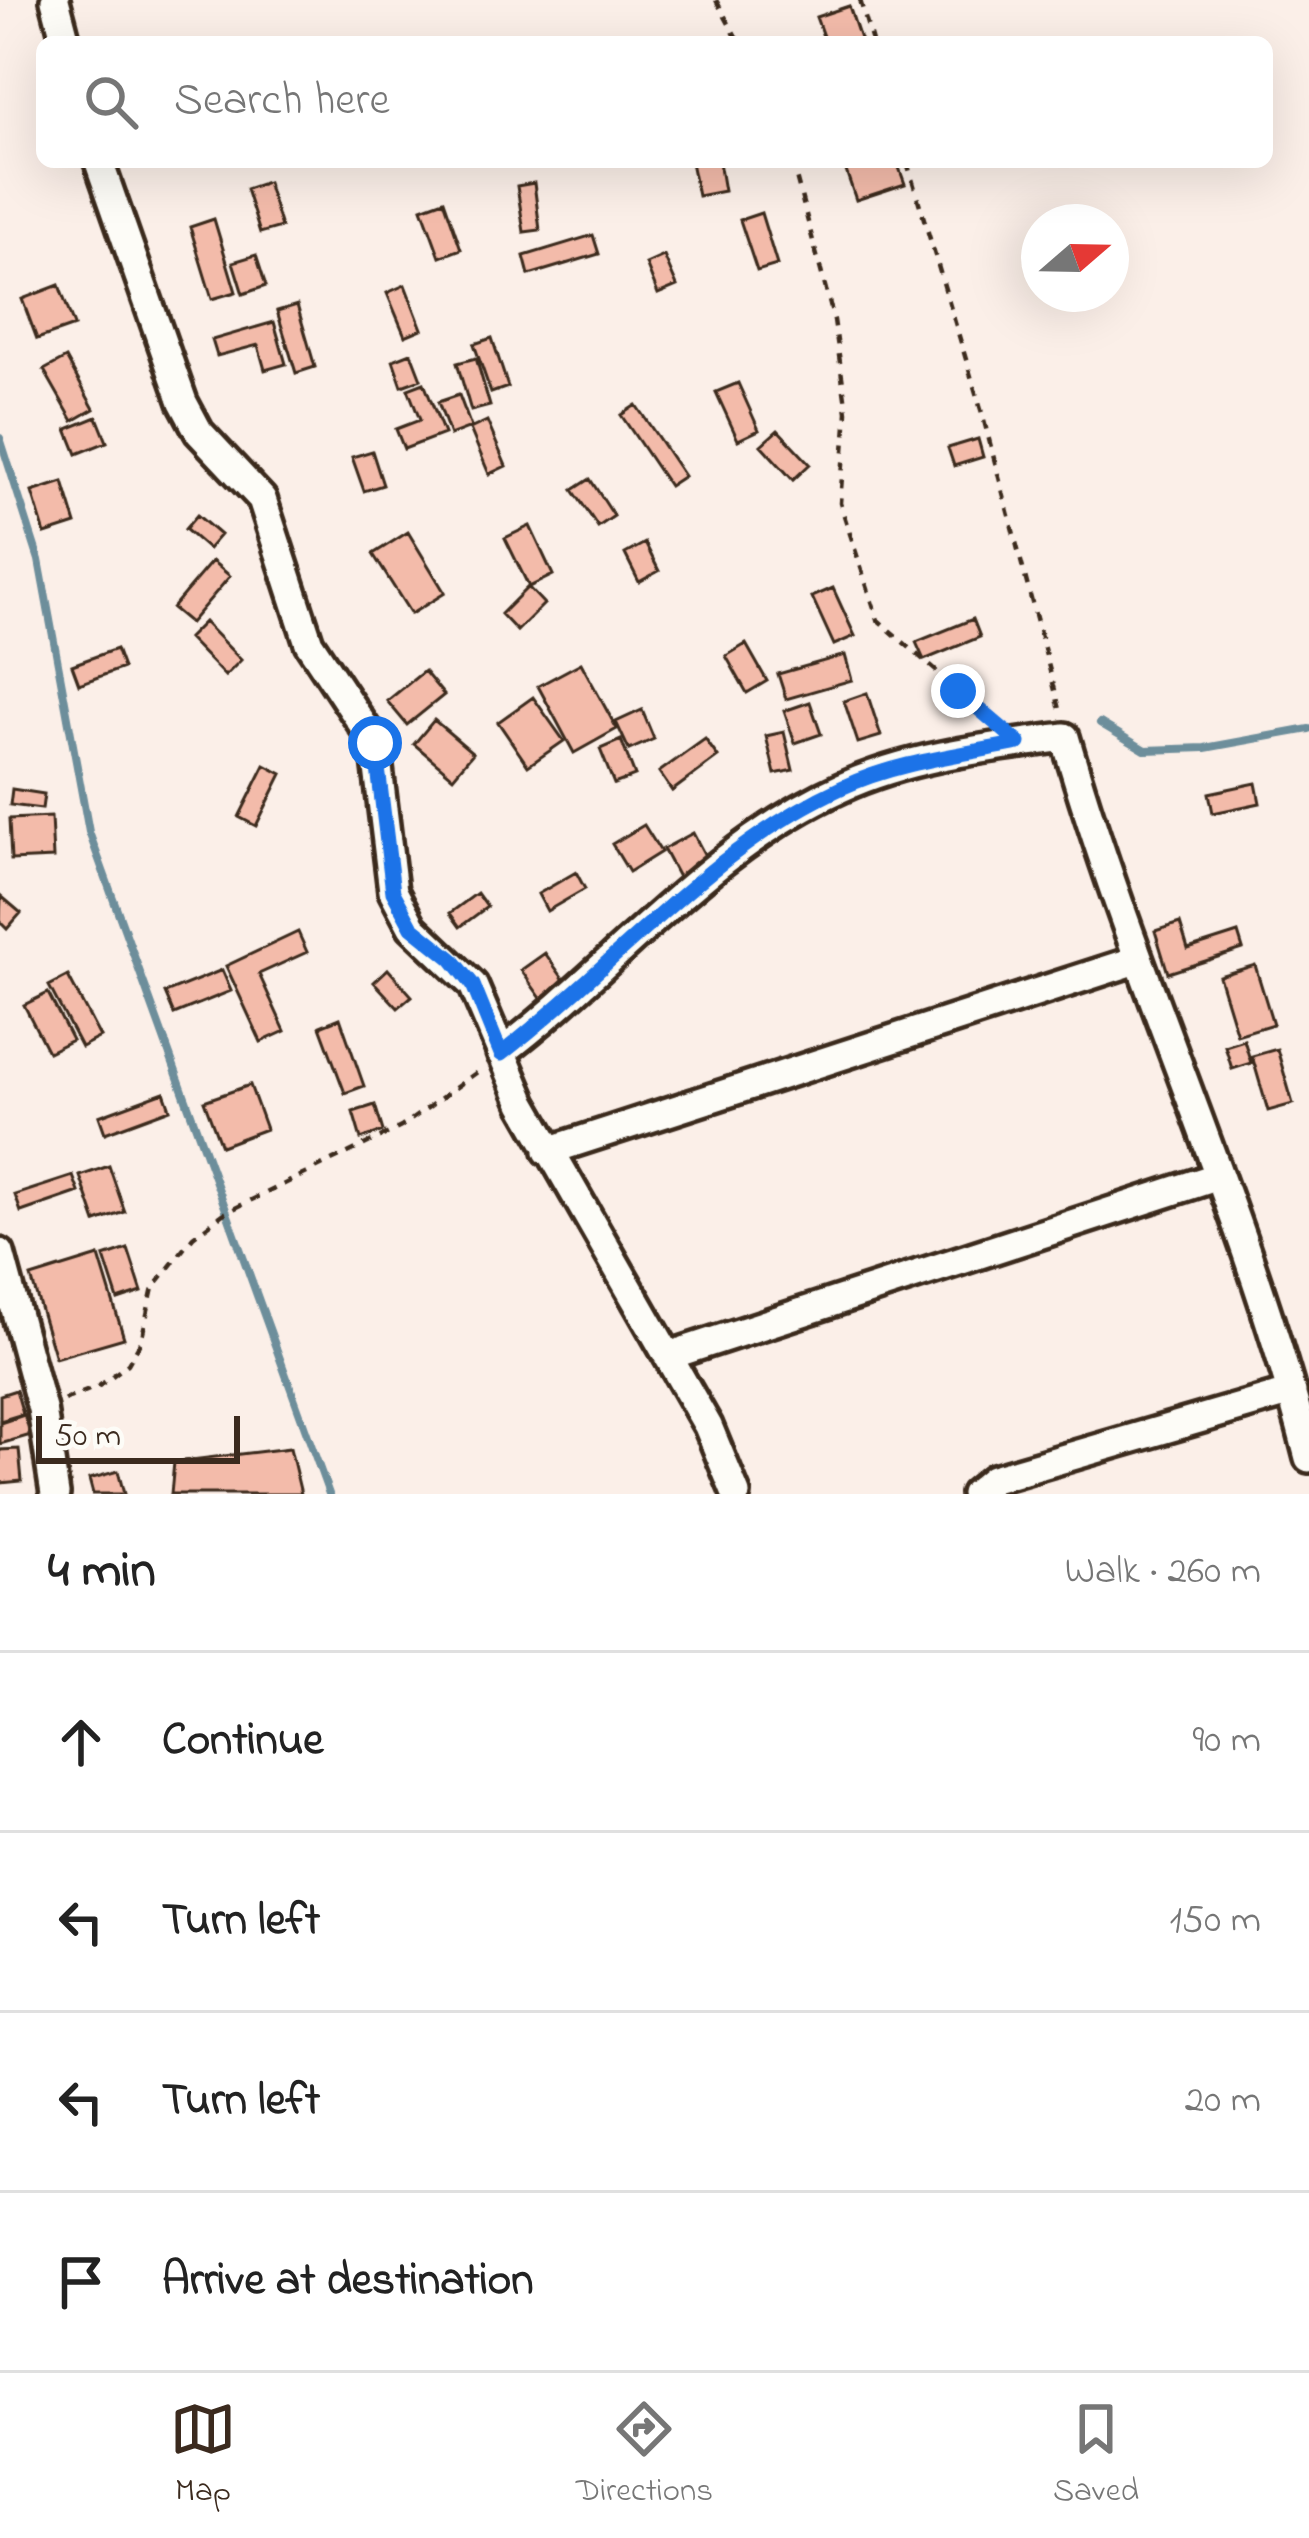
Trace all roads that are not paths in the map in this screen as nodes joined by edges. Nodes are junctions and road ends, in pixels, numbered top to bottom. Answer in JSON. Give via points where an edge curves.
{"nodes":[{"id":1,"x":55,"y":0,"type":"edge"},
{"id":2,"x":64,"y":36,"type":"edge"},
{"id":3,"x":101,"y":168,"type":"edge"},
{"id":4,"x":1137,"y":960,"type":"junction"},
{"id":5,"x":501,"y":1054,"type":"junction"},
{"id":6,"x":548,"y":1151,"type":"junction"},
{"id":7,"x":1219,"y":1176,"type":"junction"},
{"id":8,"x":0,"y":1252,"type":"edge"},
{"id":9,"x":668,"y":1356,"type":"junction"},
{"id":10,"x":1292,"y":1392,"type":"junction"},
{"id":11,"x":1309,"y":1459,"type":"edge"},
{"id":12,"x":55,"y":1494,"type":"edge"},
{"id":13,"x":736,"y":1494,"type":"edge"},
{"id":14,"x":976,"y":1494,"type":"edge"}],
"edges":[{"from":1,"to":2,"type":"street"},
{"from":3,"to":5,"type":"street","via":[[183,402],[199,432],[262,499],[309,643],[375,743],[393,892],[412,927],[473,985]]},
{"from":4,"to":5,"type":"street","via":[[1065,737],[1019,743],[896,768],[761,833]]},
{"from":4,"to":6,"type":"street"},
{"from":4,"to":7,"type":"street"},
{"from":5,"to":6,"type":"street"},
{"from":6,"to":9,"type":"street"},
{"from":7,"to":9,"type":"street"},
{"from":7,"to":10,"type":"street"},
{"from":8,"to":12,"type":"street","via":[[42,1408]]},
{"from":9,"to":13,"type":"street"},
{"from":10,"to":11,"type":"street"},
{"from":10,"to":14,"type":"street","via":[[993,1480]]}]}
